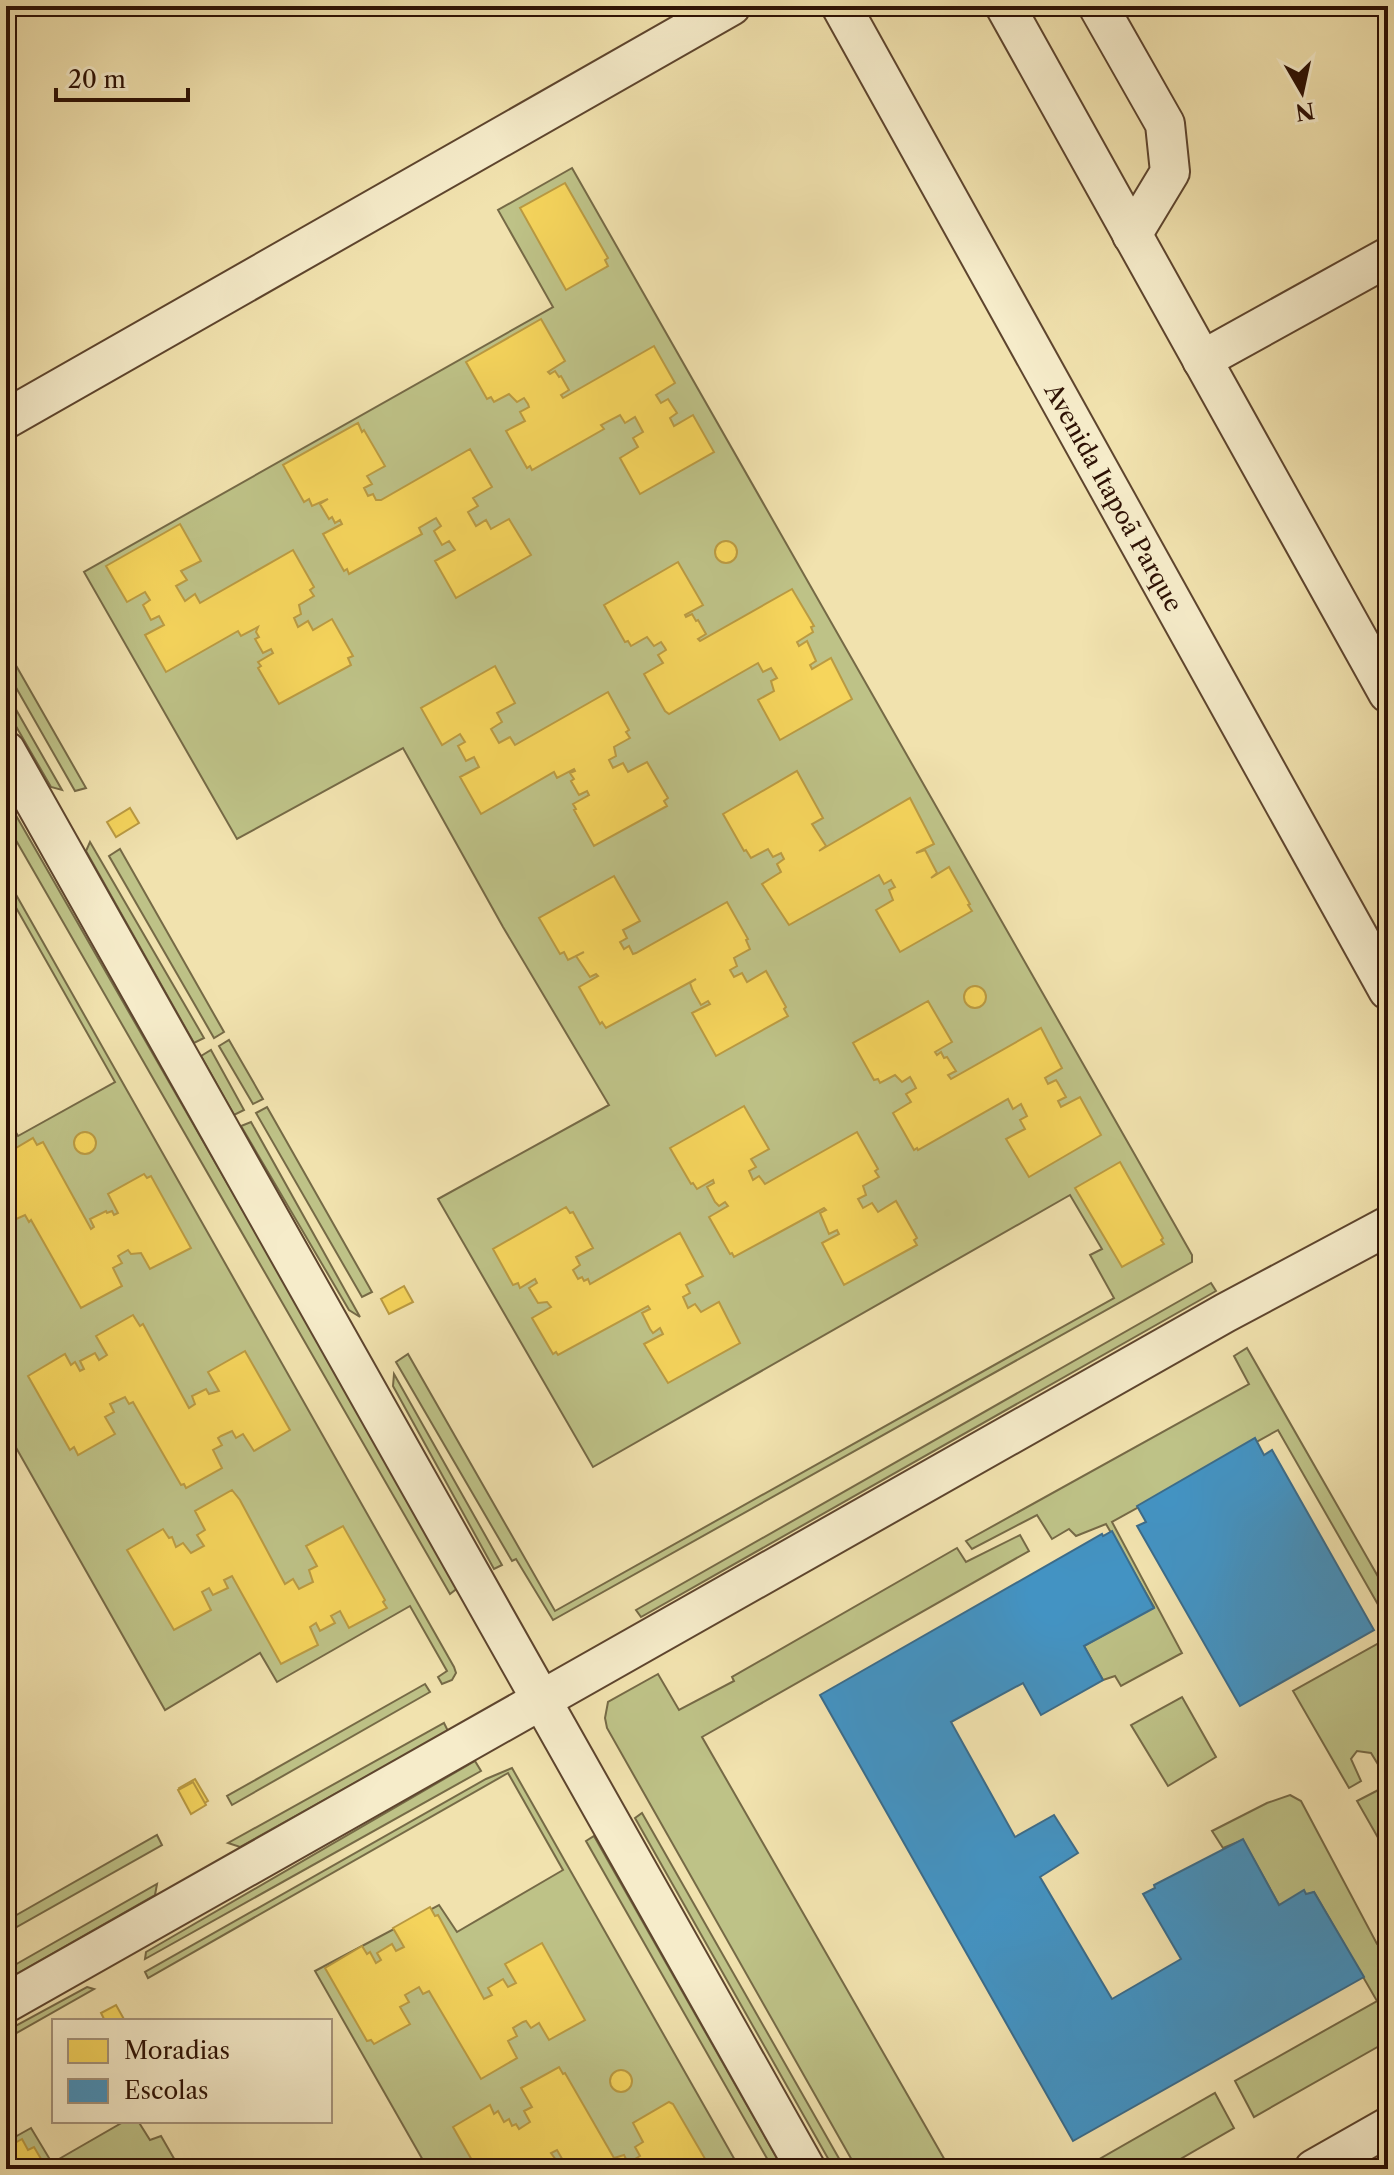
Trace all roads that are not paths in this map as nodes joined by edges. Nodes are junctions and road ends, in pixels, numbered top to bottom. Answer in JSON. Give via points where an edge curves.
{"nodes":[{"id":1,"x":731,"y":6,"type":"edge"},
{"id":2,"x":841,"y":6,"type":"edge"},
{"id":3,"x":1005,"y":6,"type":"edge"},
{"id":4,"x":1098,"y":6,"type":"edge"},
{"id":5,"x":1132,"y":235,"type":"junction"},
{"id":6,"x":1388,"y":257,"type":"edge"},
{"id":7,"x":1202,"y":360,"type":"junction"},
{"id":8,"x":6,"y":419,"type":"edge"},
{"id":9,"x":1388,"y":693,"type":"edge"},
{"id":10,"x":6,"y":751,"type":"edge"},
{"id":11,"x":1388,"y":990,"type":"edge"},
{"id":12,"x":1388,"y":1226,"type":"edge"},
{"id":13,"x":541,"y":1700,"type":"junction"},
{"id":14,"x":6,"y":2003,"type":"edge"},
{"id":15,"x":1388,"y":2127,"type":"edge"},
{"id":16,"x":806,"y":2169,"type":"edge"},
{"id":17,"x":1314,"y":2169,"type":"edge"}],
"edges":[{"from":1,"to":8,"type":"street"},
{"from":2,"to":11,"type":"street","name":"Avenida Itapoã Parque"},
{"from":3,"to":5,"type":"street"},
{"from":4,"to":5,"type":"street","via":[[1165,124],[1170,172]]},
{"from":5,"to":7,"type":"street"},
{"from":6,"to":7,"type":"street"},
{"from":7,"to":9,"type":"street"},
{"from":10,"to":13,"type":"street"},
{"from":12,"to":13,"type":"street"},
{"from":13,"to":14,"type":"street"},
{"from":13,"to":16,"type":"street"},
{"from":15,"to":17,"type":"street"}]}
